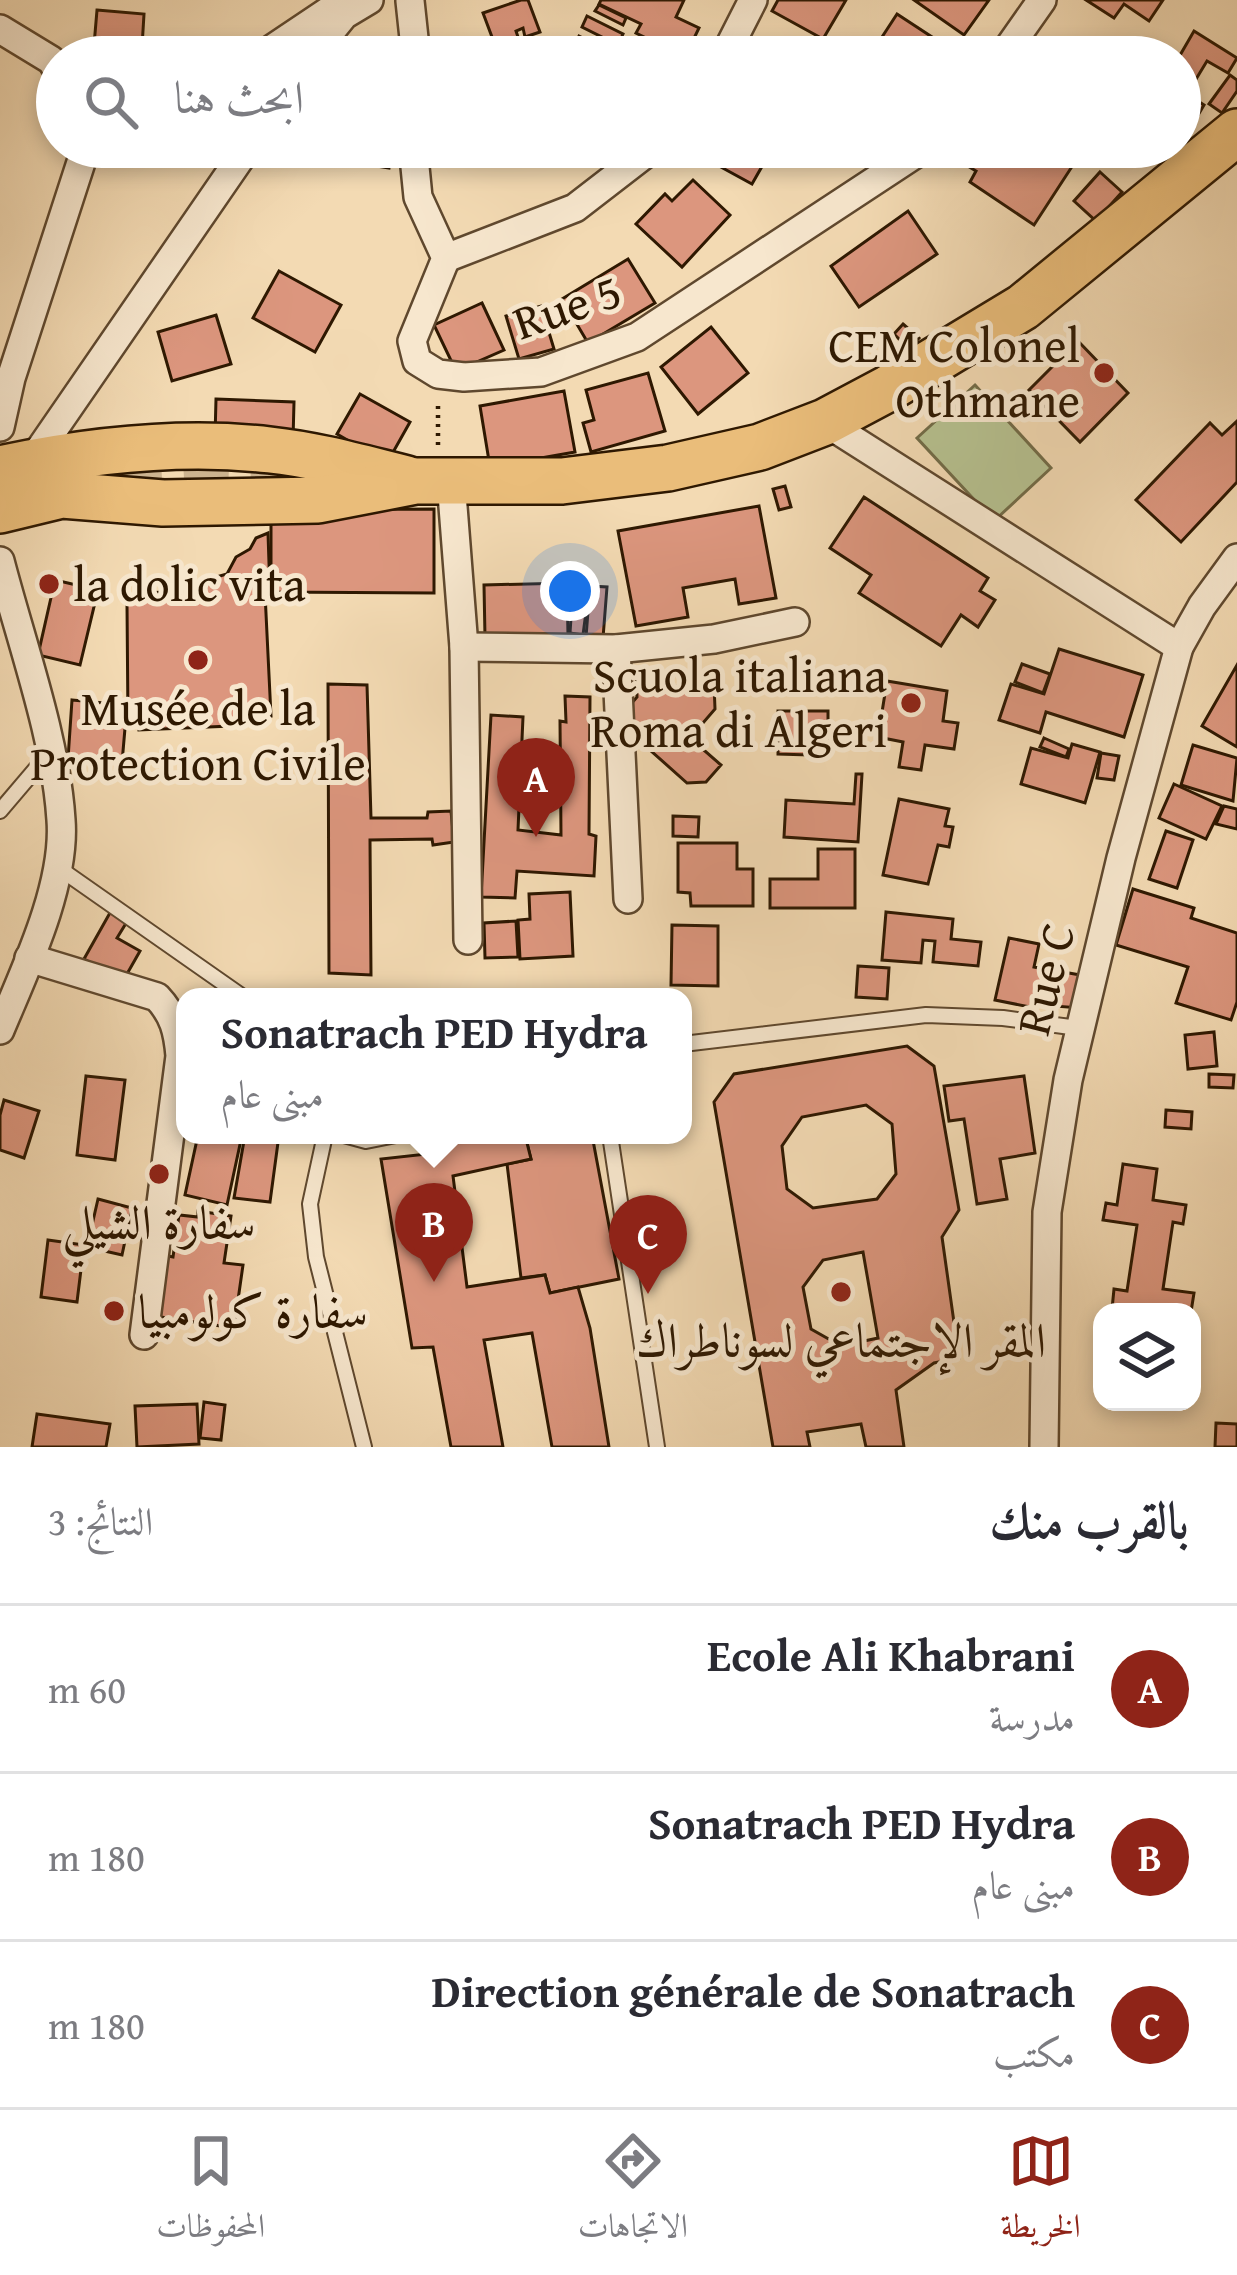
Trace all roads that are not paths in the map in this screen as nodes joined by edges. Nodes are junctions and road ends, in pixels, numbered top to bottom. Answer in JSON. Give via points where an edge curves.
{"nodes":[{"id":1,"x":345,"y":0,"type":"edge"},
{"id":2,"x":369,"y":0,"type":"edge"},
{"id":3,"x":386,"y":0,"type":"edge"},
{"id":4,"x":410,"y":0,"type":"edge"},
{"id":5,"x":753,"y":0,"type":"edge"},
{"id":6,"x":1042,"y":0,"type":"edge"},
{"id":7,"x":0,"y":29,"type":"edge"},
{"id":8,"x":291,"y":36,"type":"edge"},
{"id":9,"x":324,"y":36,"type":"edge"},
{"id":10,"x":414,"y":36,"type":"edge"},
{"id":11,"x":735,"y":36,"type":"edge"},
{"id":12,"x":1017,"y":36,"type":"edge"},
{"id":13,"x":36,"y":51,"type":"edge"},
{"id":14,"x":1237,"y":103,"type":"edge"},
{"id":15,"x":1237,"y":132,"type":"edge"},
{"id":16,"x":1201,"y":136,"type":"edge"},
{"id":17,"x":1201,"y":162,"type":"edge"},
{"id":18,"x":79,"y":168,"type":"edge"},
{"id":19,"x":233,"y":168,"type":"edge"},
{"id":20,"x":415,"y":168,"type":"edge"},
{"id":21,"x":627,"y":168,"type":"edge"},
{"id":22,"x":894,"y":168,"type":"edge"},
{"id":23,"x":1167,"y":168,"type":"edge"},
{"id":24,"x":1193,"y":168,"type":"edge"},
{"id":25,"x":1237,"y":171,"type":"edge"},
{"id":26,"x":446,"y":258,"type":"junction"},
{"id":27,"x":1064,"y":274,"type":"junction"},
{"id":28,"x":1023,"y":307,"type":"junction"},
{"id":29,"x":825,"y":422,"type":"junction"},
{"id":30,"x":0,"y":427,"type":"edge"},
{"id":31,"x":146,"y":451,"type":"junction"},
{"id":32,"x":15,"y":466,"type":"edge"},
{"id":33,"x":435,"y":481,"type":"junction"},
{"id":34,"x":0,"y":500,"type":"edge"},
{"id":35,"x":143,"y":502,"type":"junction"},
{"id":36,"x":0,"y":510,"type":"edge"},
{"id":37,"x":1237,"y":558,"type":"edge"},
{"id":38,"x":0,"y":561,"type":"edge"},
{"id":39,"x":795,"y":622,"type":"dead end"},
{"id":40,"x":464,"y":647,"type":"junction"},
{"id":41,"x":1180,"y":647,"type":"junction"},
{"id":42,"x":616,"y":649,"type":"junction"},
{"id":43,"x":51,"y":752,"type":"junction"},
{"id":44,"x":0,"y":811,"type":"edge"},
{"id":45,"x":56,"y":866,"type":"junction"},
{"id":46,"x":628,"y":899,"type":"dead end"},
{"id":47,"x":468,"y":940,"type":"dead end"},
{"id":48,"x":29,"y":958,"type":"junction"},
{"id":49,"x":230,"y":988,"type":"edge"},
{"id":50,"x":1078,"y":1028,"type":"junction"},
{"id":51,"x":0,"y":1030,"type":"edge"},
{"id":52,"x":176,"y":1030,"type":"edge"},
{"id":53,"x":692,"y":1043,"type":"edge"},
{"id":54,"x":176,"y":1087,"type":"edge"},
{"id":55,"x":323,"y":1144,"type":"edge"},
{"id":56,"x":611,"y":1144,"type":"edge"},
{"id":57,"x":144,"y":1335,"type":"dead end"},
{"id":58,"x":364,"y":1447,"type":"edge"},
{"id":59,"x":657,"y":1447,"type":"edge"},
{"id":60,"x":1044,"y":1447,"type":"edge"}],
"edges":[{"from":1,"to":8,"type":"street"},
{"from":2,"to":9,"type":"street"},
{"from":3,"to":4,"type":"street"},
{"from":4,"to":10,"type":"street"},
{"from":5,"to":11,"type":"street"},
{"from":6,"to":12,"type":"street"},
{"from":7,"to":13,"type":"street"},
{"from":14,"to":16,"type":"main road"},
{"from":15,"to":17,"type":"main road"},
{"from":18,"to":30,"type":"street"},
{"from":19,"to":32,"type":"street"},
{"from":20,"to":26,"type":"street","name":"Rue 5","via":[[418,197]]},
{"from":21,"to":26,"type":"street","via":[[575,208]]},
{"from":22,"to":26,"type":"street","name":"Rue 5","via":[[637,337],[541,372],[464,377],[417,361],[412,341]]},
{"from":23,"to":27,"type":"main road"},
{"from":24,"to":27,"type":"main road"},
{"from":25,"to":28,"type":"main road","via":[[1144,243]]},
{"from":27,"to":28,"type":"main road"},
{"from":28,"to":29,"type":"main road"},
{"from":29,"to":33,"type":"main road","via":[[668,468],[562,481]]},
{"from":29,"to":41,"type":"street"},
{"from":31,"to":32,"type":"main road"},
{"from":31,"to":33,"type":"main road","via":[[266,449]]},
{"from":31,"to":35,"type":"main road"},
{"from":32,"to":34,"type":"street"},
{"from":33,"to":35,"type":"main road","via":[[318,500]]},
{"from":33,"to":40,"type":"street"},
{"from":35,"to":36,"type":"main road","via":[[62,495]]},
{"from":37,"to":41,"type":"street","name":"Rue C"},
{"from":38,"to":43,"type":"street"},
{"from":39,"to":42,"type":"street"},
{"from":40,"to":42,"type":"street"},
{"from":40,"to":47,"type":"street"},
{"from":41,"to":50,"type":"street","name":"Rue C"},
{"from":42,"to":46,"type":"street"},
{"from":43,"to":44,"type":"lane"},
{"from":43,"to":45,"type":"street","via":[[62,823]]},
{"from":45,"to":48,"type":"street"},
{"from":45,"to":49,"type":"lane"},
{"from":48,"to":51,"type":"street"},
{"from":48,"to":52,"type":"street","via":[[157,997]]},
{"from":50,"to":53,"type":"lane","via":[[926,1015]]},
{"from":50,"to":60,"type":"street","name":"Rue C","via":[[1047,1212]]},
{"from":54,"to":57,"type":"street"},
{"from":55,"to":58,"type":"lane","via":[[310,1204],[316,1257]]},
{"from":56,"to":59,"type":"lane"}]}
